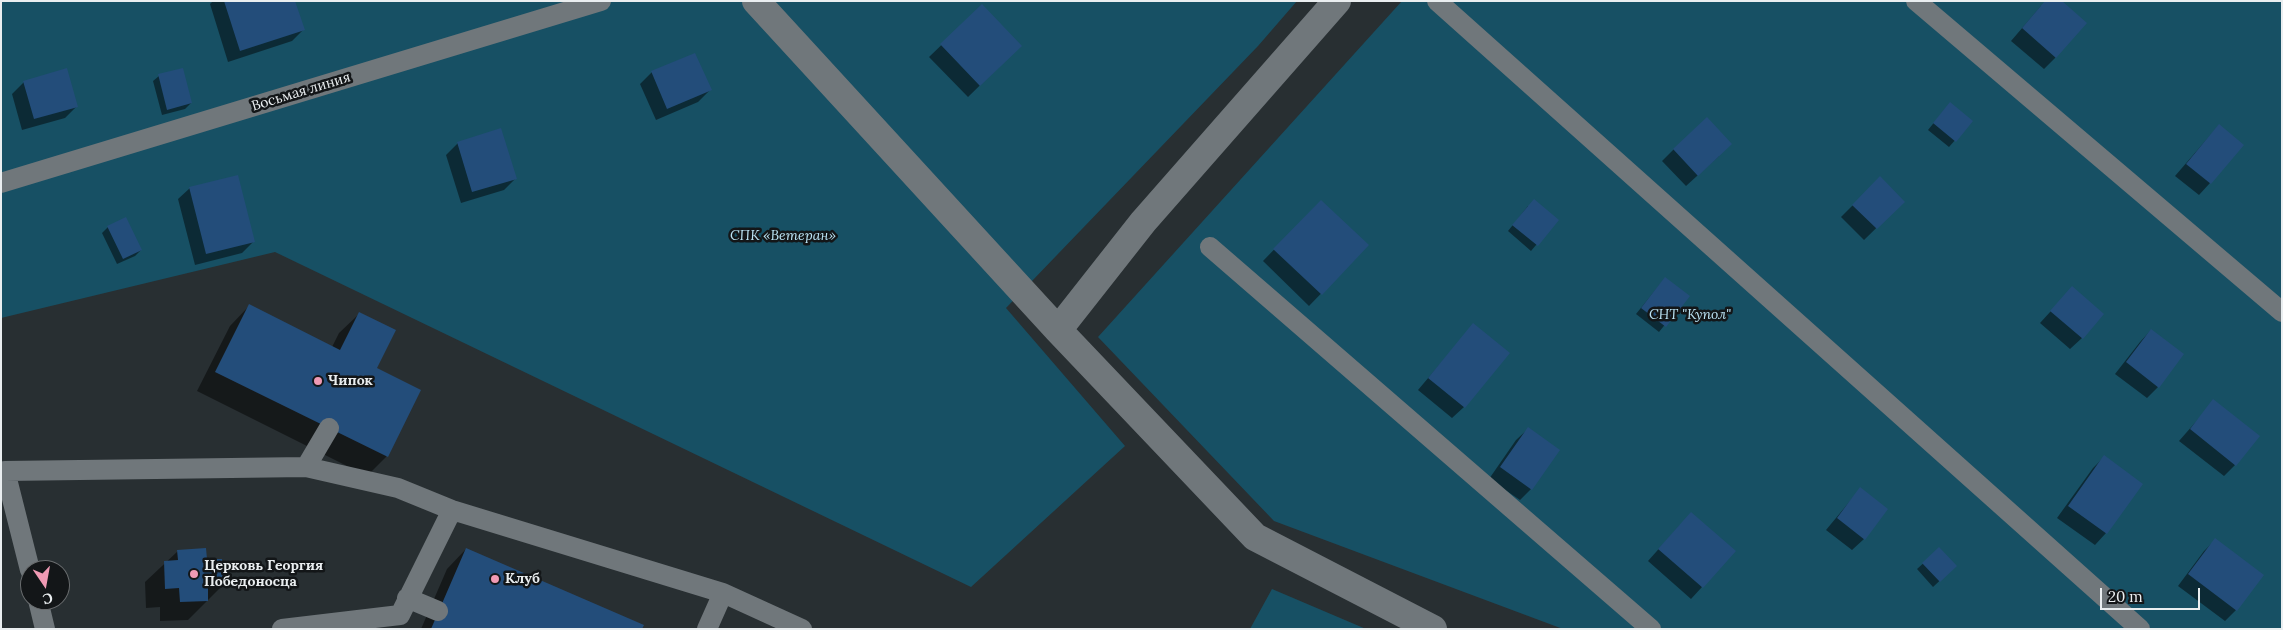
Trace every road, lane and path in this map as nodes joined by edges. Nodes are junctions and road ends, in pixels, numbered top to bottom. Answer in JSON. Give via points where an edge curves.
{"nodes":[{"id":1,"x":601,"y":1,"type":"edge"},
{"id":2,"x":756,"y":1,"type":"edge"},
{"id":3,"x":1337,"y":1,"type":"edge"},
{"id":4,"x":1437,"y":1,"type":"edge"},
{"id":5,"x":1916,"y":1,"type":"edge"},
{"id":6,"x":1,"y":183,"type":"edge"},
{"id":7,"x":1210,"y":247,"type":"dead end"},
{"id":8,"x":2282,"y":312,"type":"edge"},
{"id":9,"x":1058,"y":330,"type":"junction"},
{"id":10,"x":329,"y":428,"type":"dead end"},
{"id":11,"x":306,"y":467,"type":"junction"},
{"id":12,"x":3,"y":471,"type":"edge"},
{"id":13,"x":452,"y":510,"type":"junction"},
{"id":14,"x":27,"y":560,"type":"edge"},
{"id":15,"x":723,"y":593,"type":"junction"},
{"id":16,"x":408,"y":598,"type":"junction"},
{"id":17,"x":40,"y":610,"type":"edge"},
{"id":18,"x":438,"y":611,"type":"dead end"},
{"id":19,"x":45,"y":629,"type":"edge"},
{"id":20,"x":282,"y":629,"type":"edge"},
{"id":21,"x":707,"y":629,"type":"edge"},
{"id":22,"x":802,"y":629,"type":"edge"},
{"id":23,"x":1434,"y":629,"type":"edge"},
{"id":24,"x":1651,"y":629,"type":"edge"},
{"id":25,"x":2140,"y":629,"type":"edge"}],
"edges":[{"from":1,"to":6,"type":"lane","name":"Восьмая линия"},
{"from":2,"to":9,"type":"street"},
{"from":3,"to":9,"type":"street","via":[[1143,222]]},
{"from":4,"to":25,"type":"lane"},
{"from":5,"to":8,"type":"lane"},
{"from":7,"to":24,"type":"lane"},
{"from":9,"to":23,"type":"street","via":[[1255,537]]},
{"from":10,"to":11,"type":"lane"},
{"from":11,"to":12,"type":"lane"},
{"from":11,"to":13,"type":"lane","via":[[398,488]]},
{"from":12,"to":14,"type":"lane"},
{"from":13,"to":15,"type":"lane"},
{"from":13,"to":16,"type":"lane"},
{"from":15,"to":21,"type":"lane"},
{"from":15,"to":22,"type":"lane"},
{"from":16,"to":18,"type":"lane"},
{"from":16,"to":20,"type":"lane","via":[[400,615]]},
{"from":17,"to":19,"type":"lane"}]}
